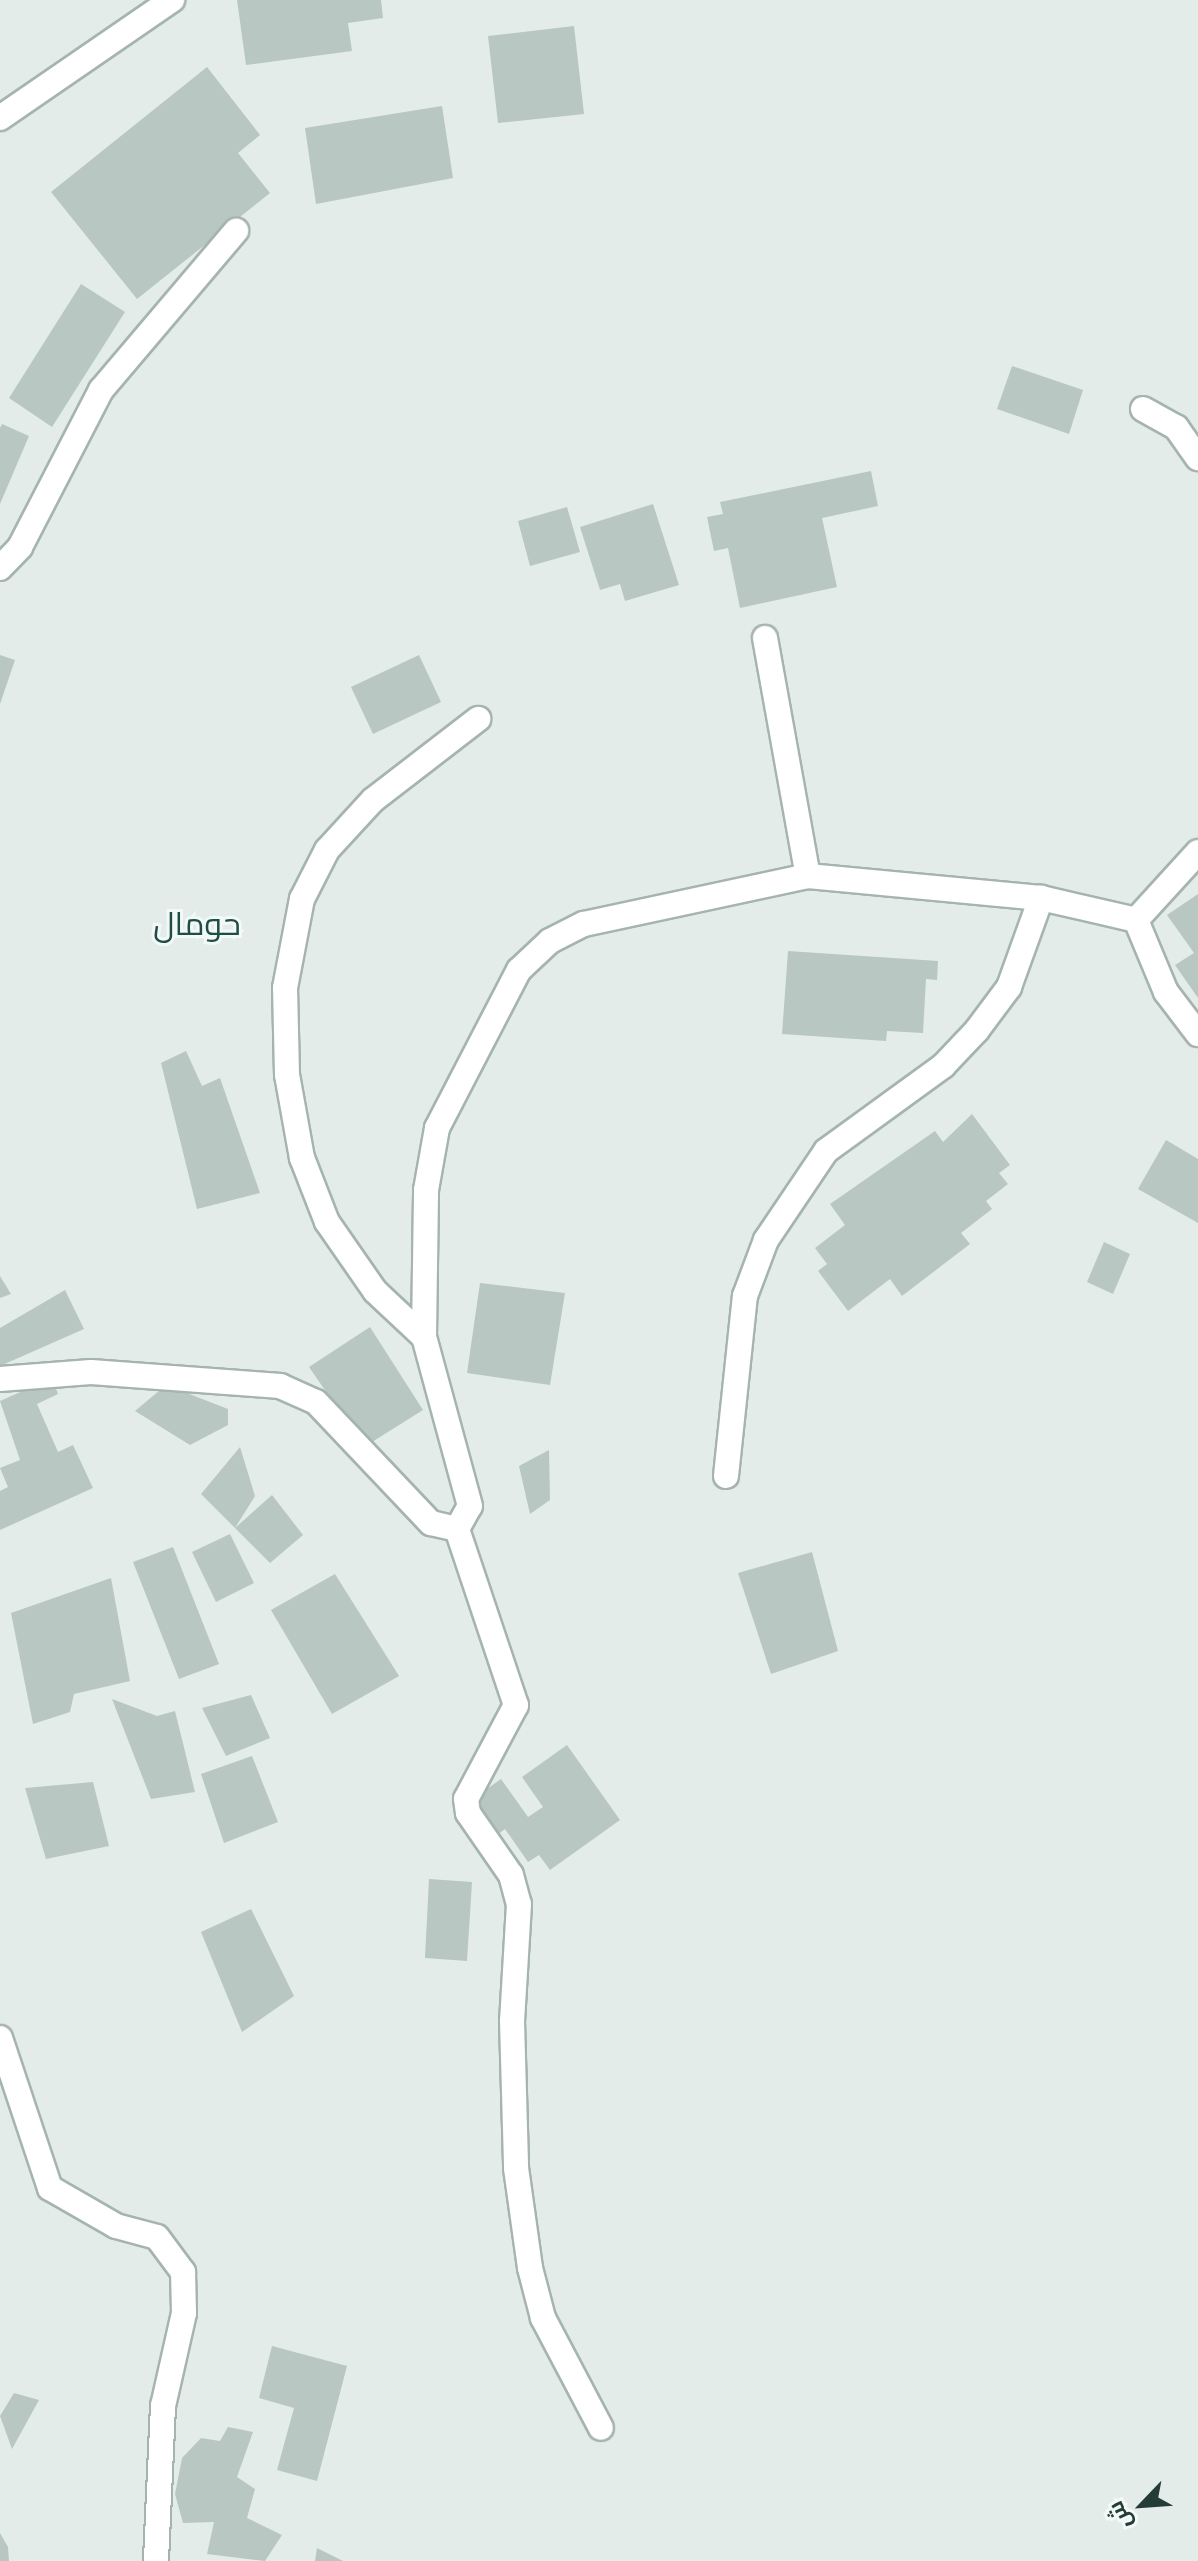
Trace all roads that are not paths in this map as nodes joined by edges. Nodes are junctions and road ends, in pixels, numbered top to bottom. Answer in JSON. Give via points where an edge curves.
{"nodes":[{"id":1,"x":172,"y":0,"type":"edge"},
{"id":2,"x":0,"y":118,"type":"edge"},
{"id":3,"x":236,"y":231,"type":"dead end"},
{"id":4,"x":1143,"y":409,"type":"dead end"},
{"id":5,"x":1198,"y":458,"type":"edge"},
{"id":6,"x":0,"y":568,"type":"edge"},
{"id":7,"x":765,"y":638,"type":"dead end"},
{"id":8,"x":478,"y":719,"type":"dead end"},
{"id":9,"x":1198,"y":852,"type":"edge"},
{"id":10,"x":808,"y":876,"type":"junction"},
{"id":11,"x":1041,"y":898,"type":"junction"},
{"id":12,"x":1136,"y":920,"type":"junction"},
{"id":13,"x":1198,"y":1034,"type":"edge"},
{"id":14,"x":424,"y":1337,"type":"junction"},
{"id":15,"x":0,"y":1379,"type":"edge"},
{"id":16,"x":726,"y":1476,"type":"dead end"},
{"id":17,"x":457,"y":1529,"type":"junction"},
{"id":18,"x":0,"y":2038,"type":"edge"},
{"id":19,"x":601,"y":2428,"type":"dead end"},
{"id":20,"x":156,"y":2561,"type":"edge"}],
"edges":[{"from":1,"to":2,"type":"street"},
{"from":3,"to":6,"type":"street","via":[[101,390],[20,547]]},
{"from":4,"to":5,"type":"street","via":[[1176,427]]},
{"from":7,"to":10,"type":"street"},
{"from":8,"to":14,"type":"street","via":[[373,800],[327,850],[302,899],[285,988],[287,1075],[302,1158],[327,1222],[375,1291]]},
{"from":9,"to":12,"type":"street"},
{"from":10,"to":11,"type":"street"},
{"from":10,"to":14,"type":"street","via":[[584,924],[519,970],[437,1128],[426,1190]]},
{"from":11,"to":12,"type":"street"},
{"from":11,"to":16,"type":"street","via":[[1009,987],[977,1030],[943,1066],[826,1151],[766,1240],[745,1296]]},
{"from":12,"to":13,"type":"street","via":[[1166,992]]},
{"from":14,"to":17,"type":"street","via":[[470,1506]]},
{"from":15,"to":17,"type":"street","via":[[91,1372],[280,1386],[316,1402],[431,1523]]},
{"from":17,"to":19,"type":"street","via":[[516,1705],[466,1799],[468,1813],[511,1875],[519,1904],[512,2021],[516,2168],[530,2268],[543,2318]]},
{"from":18,"to":20,"type":"street","via":[[50,2188],[99,2219],[157,2237],[183,2272],[184,2313],[163,2406]]}]}
